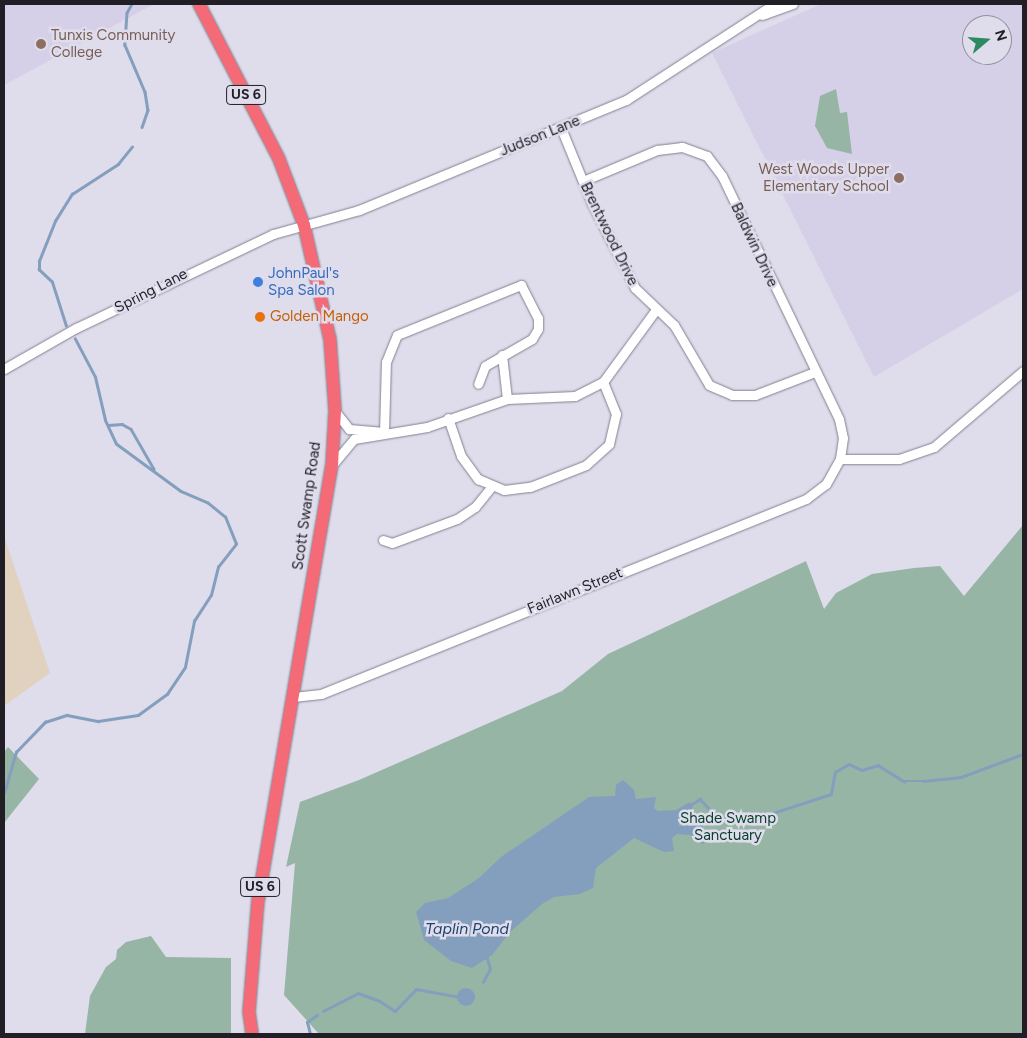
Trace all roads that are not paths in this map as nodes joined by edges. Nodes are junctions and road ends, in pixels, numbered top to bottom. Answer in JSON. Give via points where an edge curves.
{"nodes":[{"id":1,"x":199,"y":4,"type":"edge"},
{"id":2,"x":774,"y":4,"type":"edge"},
{"id":3,"x":794,"y":4,"type":"edge"},
{"id":4,"x":762,"y":15,"type":"junction"},
{"id":5,"x":561,"y":128,"type":"junction"},
{"id":6,"x":583,"y":181,"type":"junction"},
{"id":7,"x":304,"y":225,"type":"junction"},
{"id":8,"x":655,"y":311,"type":"junction"},
{"id":9,"x":502,"y":355,"type":"junction"},
{"id":10,"x":4,"y":369,"type":"edge"},
{"id":11,"x":1023,"y":371,"type":"edge"},
{"id":12,"x":814,"y":372,"type":"junction"},
{"id":13,"x":603,"y":382,"type":"junction"},
{"id":14,"x":478,"y":384,"type":"dead end"},
{"id":15,"x":507,"y":399,"type":"junction"},
{"id":16,"x":335,"y":410,"type":"junction"},
{"id":17,"x":448,"y":418,"type":"junction"},
{"id":18,"x":384,"y":432,"type":"junction"},
{"id":19,"x":840,"y":459,"type":"junction"},
{"id":20,"x":332,"y":464,"type":"junction"},
{"id":21,"x":492,"y":486,"type":"junction"},
{"id":22,"x":383,"y":540,"type":"dead end"},
{"id":23,"x":293,"y":697,"type":"junction"},
{"id":24,"x":252,"y":1034,"type":"edge"}],
"edges":[{"from":1,"to":7,"type":"highway","name":"Scott Swamp Road","number":"US 6","via":[[279,158]]},
{"from":2,"to":4,"type":"street","name":"Judson Lane"},
{"from":3,"to":4,"type":"street","name":"Judson Lane"},
{"from":4,"to":5,"type":"street","name":"Judson Lane","via":[[643,91]]},
{"from":5,"to":6,"type":"street","name":"Brentwood Drive"},
{"from":5,"to":7,"type":"street","name":"Judson Lane","via":[[359,210]]},
{"from":6,"to":8,"type":"street","name":"Brentwood Drive","via":[[635,288]]},
{"from":6,"to":12,"type":"street","name":"Baldwin Drive","via":[[657,150],[682,147],[707,156],[722,176]]},
{"from":7,"to":10,"type":"street","name":"Spring Lane","via":[[273,234],[189,272]]},
{"from":7,"to":16,"type":"highway","name":"Scott Swamp Road","number":"US 6","via":[[330,340]]},
{"from":8,"to":12,"type":"street","name":"Brentwood Drive","via":[[674,325],[700,375],[719,392],[755,394]]},
{"from":8,"to":13,"type":"street"},
{"from":9,"to":14,"type":"street","via":[[485,366]]},
{"from":9,"to":15,"type":"street"},
{"from":9,"to":18,"type":"street","via":[[532,339],[538,329],[538,318],[521,285],[403,330],[388,350],[383,396]]},
{"from":11,"to":19,"type":"street","via":[[934,447],[899,459]]},
{"from":12,"to":19,"type":"street","name":"Baldwin Drive","via":[[839,419],[843,438]]},
{"from":13,"to":15,"type":"street","via":[[575,396]]},
{"from":13,"to":21,"type":"street","via":[[616,414],[613,434],[602,452],[586,465],[530,487],[512,490]]},
{"from":15,"to":17,"type":"street"},
{"from":16,"to":18,"type":"street","via":[[349,429]]},
{"from":16,"to":20,"type":"highway","name":"Scott Swamp Road","number":"US 6"},
{"from":17,"to":18,"type":"street","via":[[427,427]]},
{"from":17,"to":21,"type":"street","via":[[466,465],[478,479]]},
{"from":18,"to":20,"type":"street","via":[[354,440]]},
{"from":19,"to":23,"type":"street","name":"Fairlawn Street","via":[[826,484],[806,499],[321,694]]},
{"from":20,"to":23,"type":"highway","name":"Scott Swamp Road","number":"US 6"},
{"from":21,"to":22,"type":"street","via":[[475,507],[457,519],[392,543]]},
{"from":23,"to":24,"type":"highway","name":"Scott Swamp Road","number":"US 6","via":[[257,909],[250,1012]]}]}
